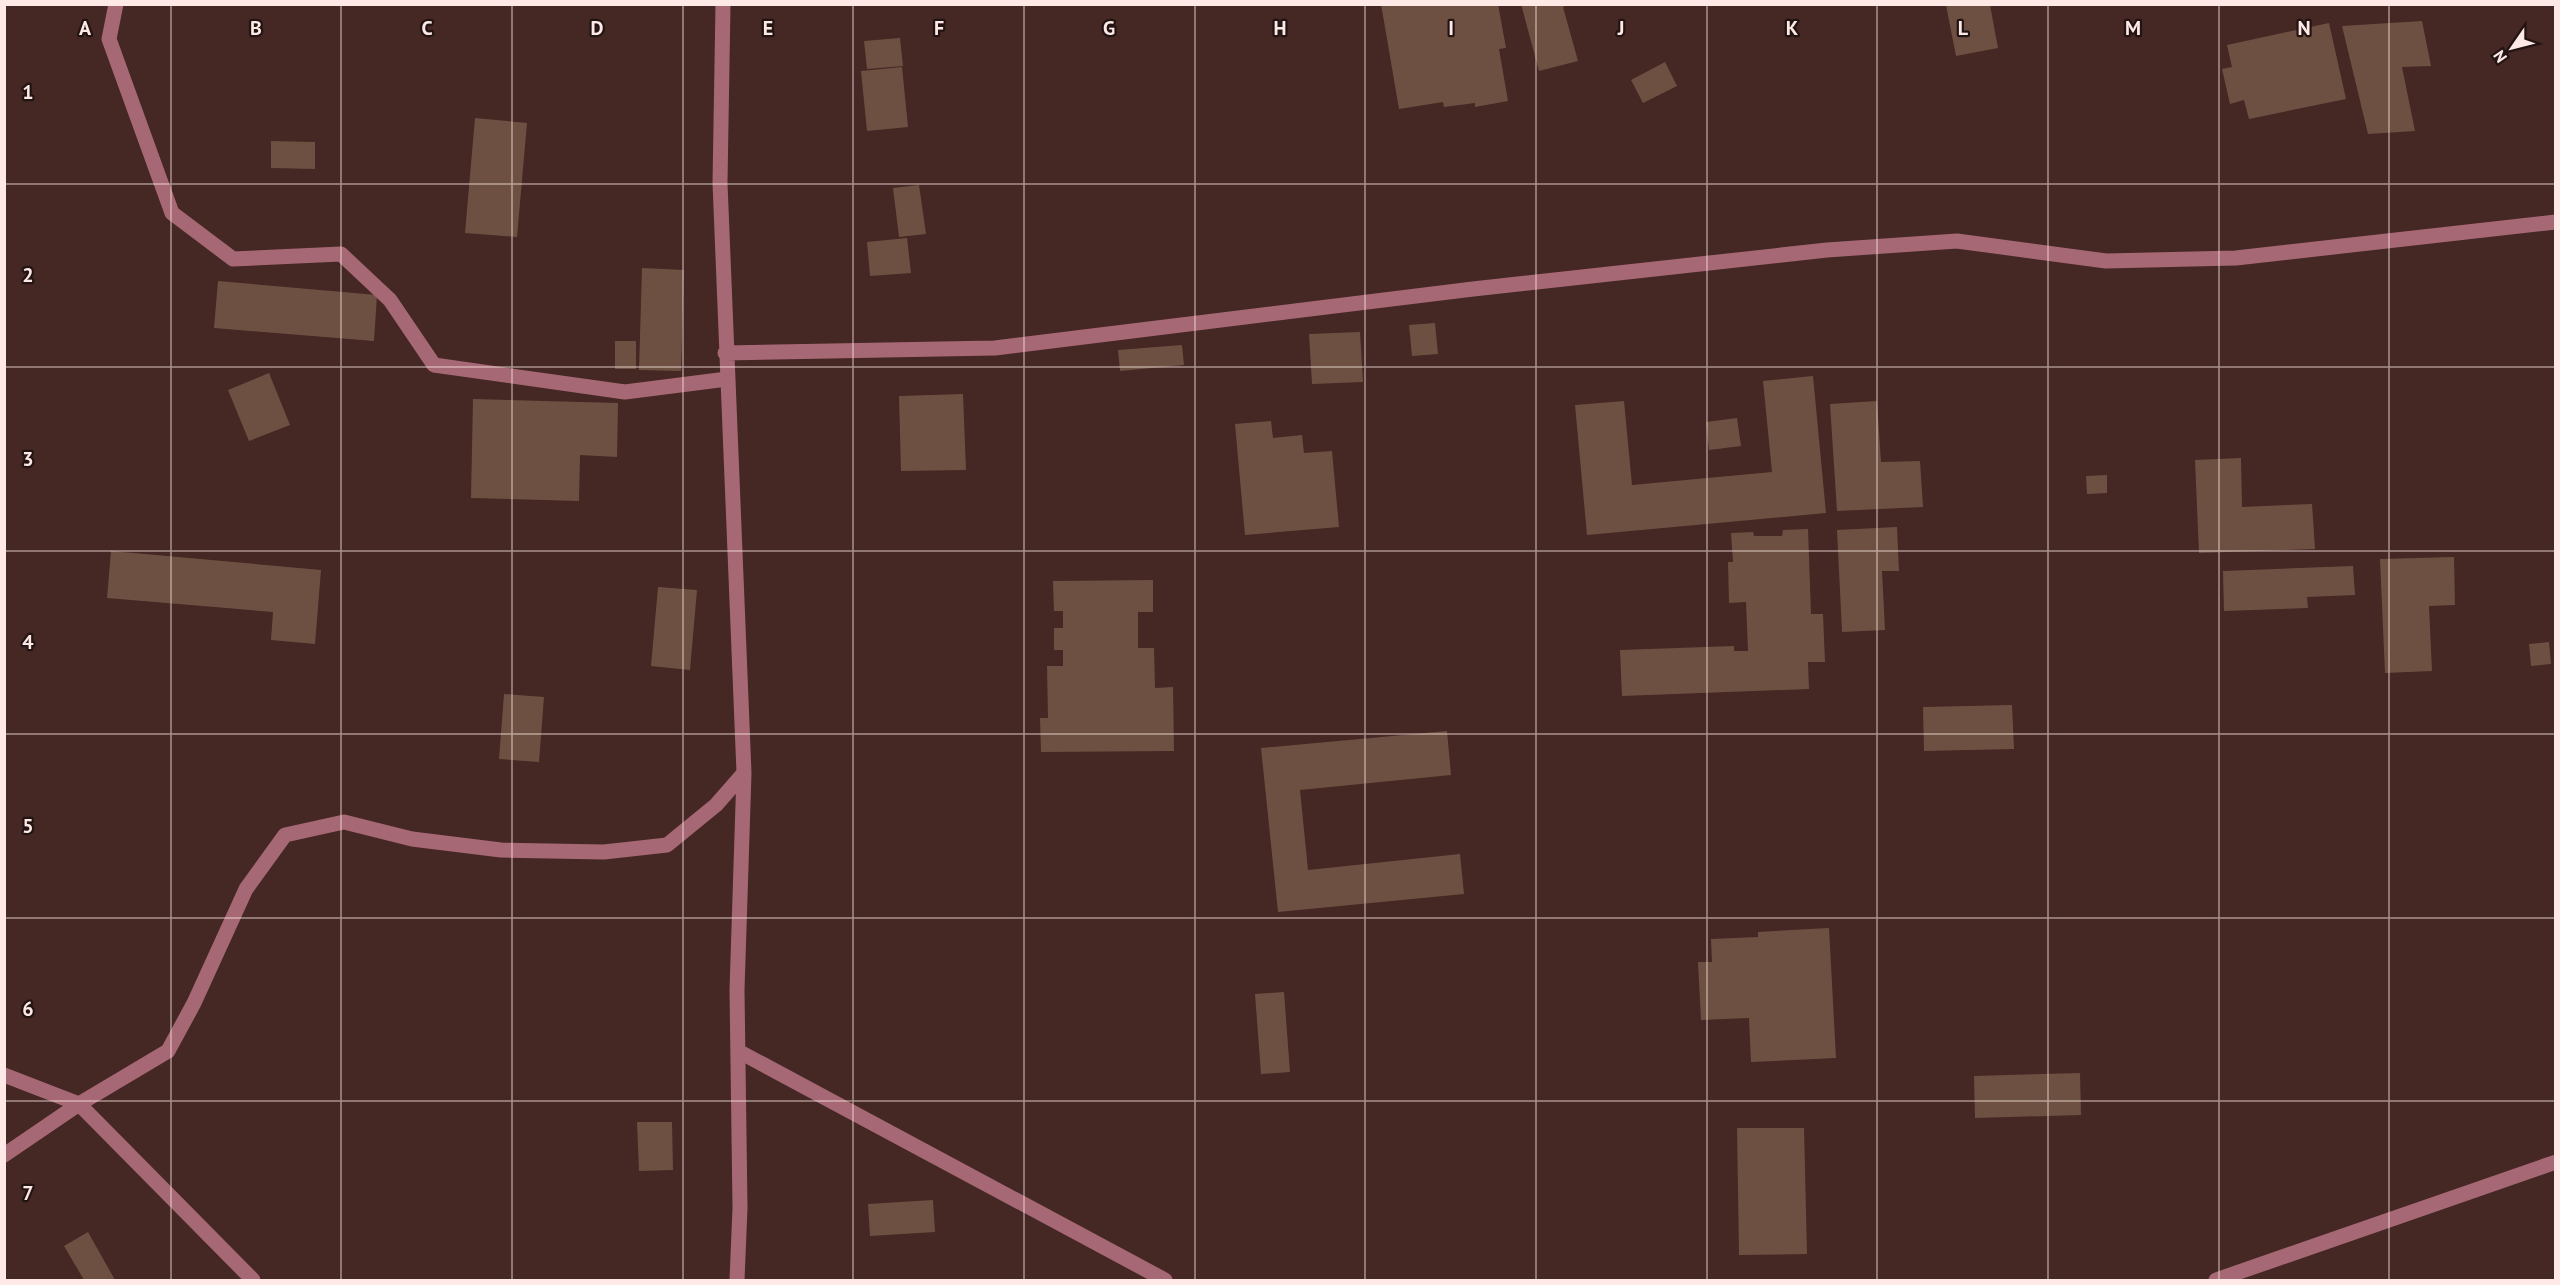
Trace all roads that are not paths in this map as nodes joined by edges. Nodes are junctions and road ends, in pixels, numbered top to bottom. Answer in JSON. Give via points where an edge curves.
{"nodes":[{"id":1,"x":116,"y":4,"type":"edge"},
{"id":2,"x":723,"y":4,"type":"edge"},
{"id":3,"x":2556,"y":222,"type":"edge"},
{"id":4,"x":725,"y":353,"type":"junction"},
{"id":5,"x":726,"y":379,"type":"junction"},
{"id":6,"x":744,"y":773,"type":"junction"},
{"id":7,"x":738,"y":1051,"type":"junction"},
{"id":8,"x":4,"y":1075,"type":"edge"},
{"id":9,"x":79,"y":1104,"type":"junction"},
{"id":10,"x":4,"y":1155,"type":"edge"},
{"id":11,"x":2556,"y":1162,"type":"edge"},
{"id":12,"x":253,"y":1281,"type":"edge"},
{"id":13,"x":737,"y":1281,"type":"edge"},
{"id":14,"x":1165,"y":1281,"type":"edge"},
{"id":15,"x":2216,"y":1281,"type":"edge"}],
"edges":[{"from":1,"to":5,"type":"street","via":[[109,39],[172,213],[233,259],[341,254],[390,300],[434,365],[625,392]]},
{"from":2,"to":4,"type":"street","via":[[720,183]]},
{"from":3,"to":4,"type":"street","via":[[2236,258],[2106,261],[1957,241],[1886,246],[1473,289],[995,348]]},
{"from":4,"to":5,"type":"street"},
{"from":5,"to":6,"type":"street"},
{"from":6,"to":7,"type":"street"},
{"from":6,"to":9,"type":"street","via":[[716,805],[667,845],[604,852],[501,850],[412,839],[344,822],[285,835],[246,888],[168,1051]]},
{"from":7,"to":13,"type":"street"},
{"from":7,"to":14,"type":"street"},
{"from":8,"to":9,"type":"street"},
{"from":9,"to":10,"type":"street"},
{"from":9,"to":12,"type":"street"},
{"from":11,"to":15,"type":"street"}]}
